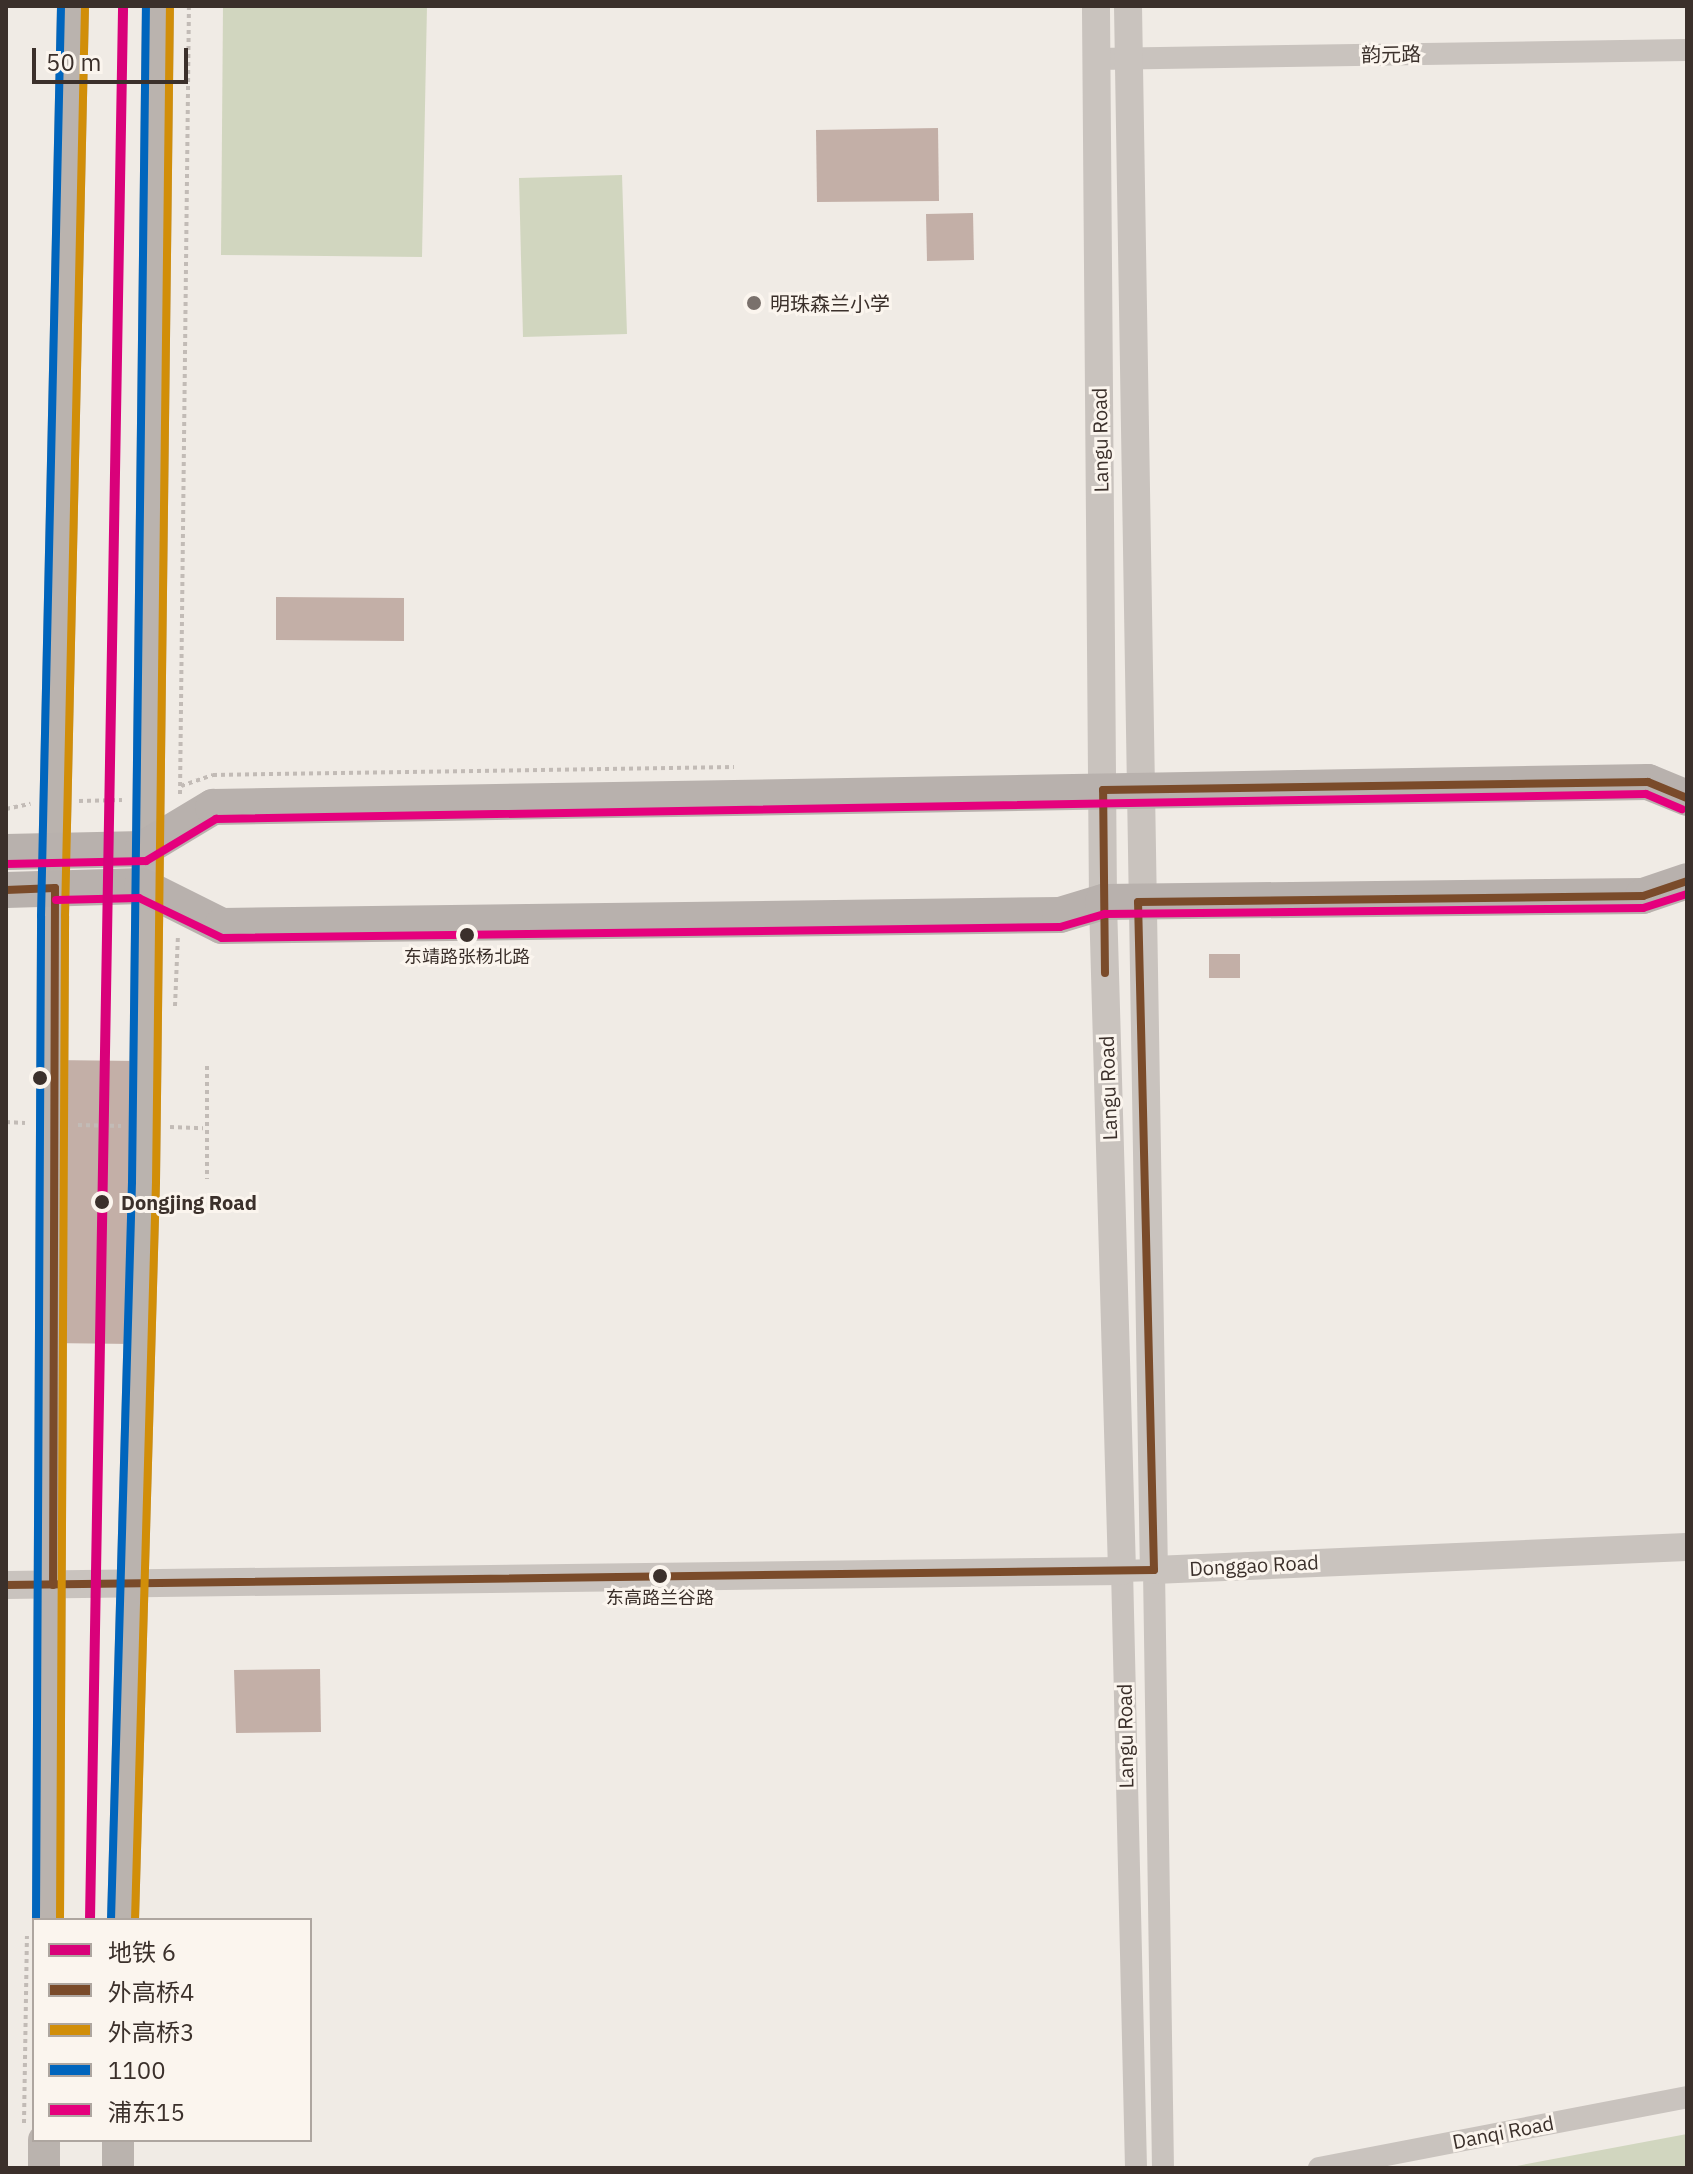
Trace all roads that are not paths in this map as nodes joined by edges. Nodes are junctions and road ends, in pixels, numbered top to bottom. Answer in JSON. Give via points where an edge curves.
{"nodes":[{"id":1,"x":73,"y":6,"type":"edge"},
{"id":2,"x":158,"y":6,"type":"edge"},
{"id":3,"x":1096,"y":6,"type":"edge"},
{"id":4,"x":1128,"y":6,"type":"edge"},
{"id":5,"x":1687,"y":50,"type":"edge"},
{"id":6,"x":1096,"y":59,"type":"junction"},
{"id":7,"x":1128,"y":59,"type":"junction"},
{"id":8,"x":1120,"y":790,"type":"junction"},
{"id":9,"x":1687,"y":798,"type":"edge"},
{"id":10,"x":143,"y":849,"type":"junction"},
{"id":11,"x":6,"y":852,"type":"edge"},
{"id":12,"x":55,"y":852,"type":"junction"},
{"id":13,"x":1687,"y":881,"type":"edge"},
{"id":14,"x":142,"y":886,"type":"junction"},
{"id":15,"x":55,"y":888,"type":"junction"},
{"id":16,"x":6,"y":890,"type":"edge"},
{"id":17,"x":1120,"y":902,"type":"junction"},
{"id":18,"x":1687,"y":1547,"type":"edge"},
{"id":19,"x":1154,"y":1570,"type":"junction"},
{"id":20,"x":1122,"y":1571,"type":"junction"},
{"id":21,"x":6,"y":1585,"type":"edge"},
{"id":22,"x":53,"y":1585,"type":"junction"},
{"id":23,"x":131,"y":1587,"type":"junction"},
{"id":24,"x":48,"y":1918,"type":"edge"},
{"id":25,"x":123,"y":1918,"type":"edge"},
{"id":26,"x":1687,"y":2097,"type":"edge"},
{"id":27,"x":44,"y":2142,"type":"edge"},
{"id":28,"x":118,"y":2142,"type":"edge"},
{"id":29,"x":44,"y":2168,"type":"edge"},
{"id":30,"x":118,"y":2168,"type":"edge"},
{"id":31,"x":1136,"y":2168,"type":"edge"},
{"id":32,"x":1163,"y":2168,"type":"edge"},
{"id":33,"x":1319,"y":2168,"type":"edge"}],
"edges":[{"from":1,"to":12,"type":"main road"},
{"from":2,"to":10,"type":"main road"},
{"from":3,"to":6,"type":"street","name":"Langu Road"},
{"from":4,"to":7,"type":"street","name":"Langu Road"},
{"from":5,"to":7,"type":"street","name":"韵元路"},
{"from":6,"to":7,"type":"street","name":"韵元路"},
{"from":6,"to":8,"type":"street","name":"Langu Road"},
{"from":7,"to":8,"type":"street","name":"Langu Road"},
{"from":8,"to":9,"type":"main road","via":[[1648,782]]},
{"from":8,"to":10,"type":"main road","via":[[213,807]]},
{"from":8,"to":17,"type":"street","name":"Langu Road"},
{"from":10,"to":12,"type":"main road"},
{"from":10,"to":14,"type":"main road"},
{"from":11,"to":12,"type":"main road"},
{"from":12,"to":15,"type":"main road"},
{"from":13,"to":17,"type":"main road","via":[[1643,896]]},
{"from":14,"to":15,"type":"main road"},
{"from":14,"to":17,"type":"main road","via":[[222,926],[1060,915]]},
{"from":14,"to":23,"type":"main road","via":[[144,1182]]},
{"from":15,"to":16,"type":"main road"},
{"from":15,"to":22,"type":"main road"},
{"from":17,"to":19,"type":"street","name":"Langu Road"},
{"from":17,"to":20,"type":"street","name":"Langu Road"},
{"from":18,"to":19,"type":"street","name":"Donggao Road"},
{"from":19,"to":20,"type":"street","name":"Donggao Road"},
{"from":19,"to":32,"type":"street","name":"Langu Road"},
{"from":20,"to":23,"type":"street","name":"Donggao Road"},
{"from":20,"to":31,"type":"street","name":"Langu Road"},
{"from":21,"to":22,"type":"street","name":"Donggao Road"},
{"from":22,"to":23,"type":"street","name":"Donggao Road"},
{"from":22,"to":24,"type":"main road"},
{"from":23,"to":25,"type":"main road"},
{"from":26,"to":33,"type":"street","name":"Danqi Road"},
{"from":27,"to":29,"type":"main road"},
{"from":28,"to":30,"type":"main road"}]}
